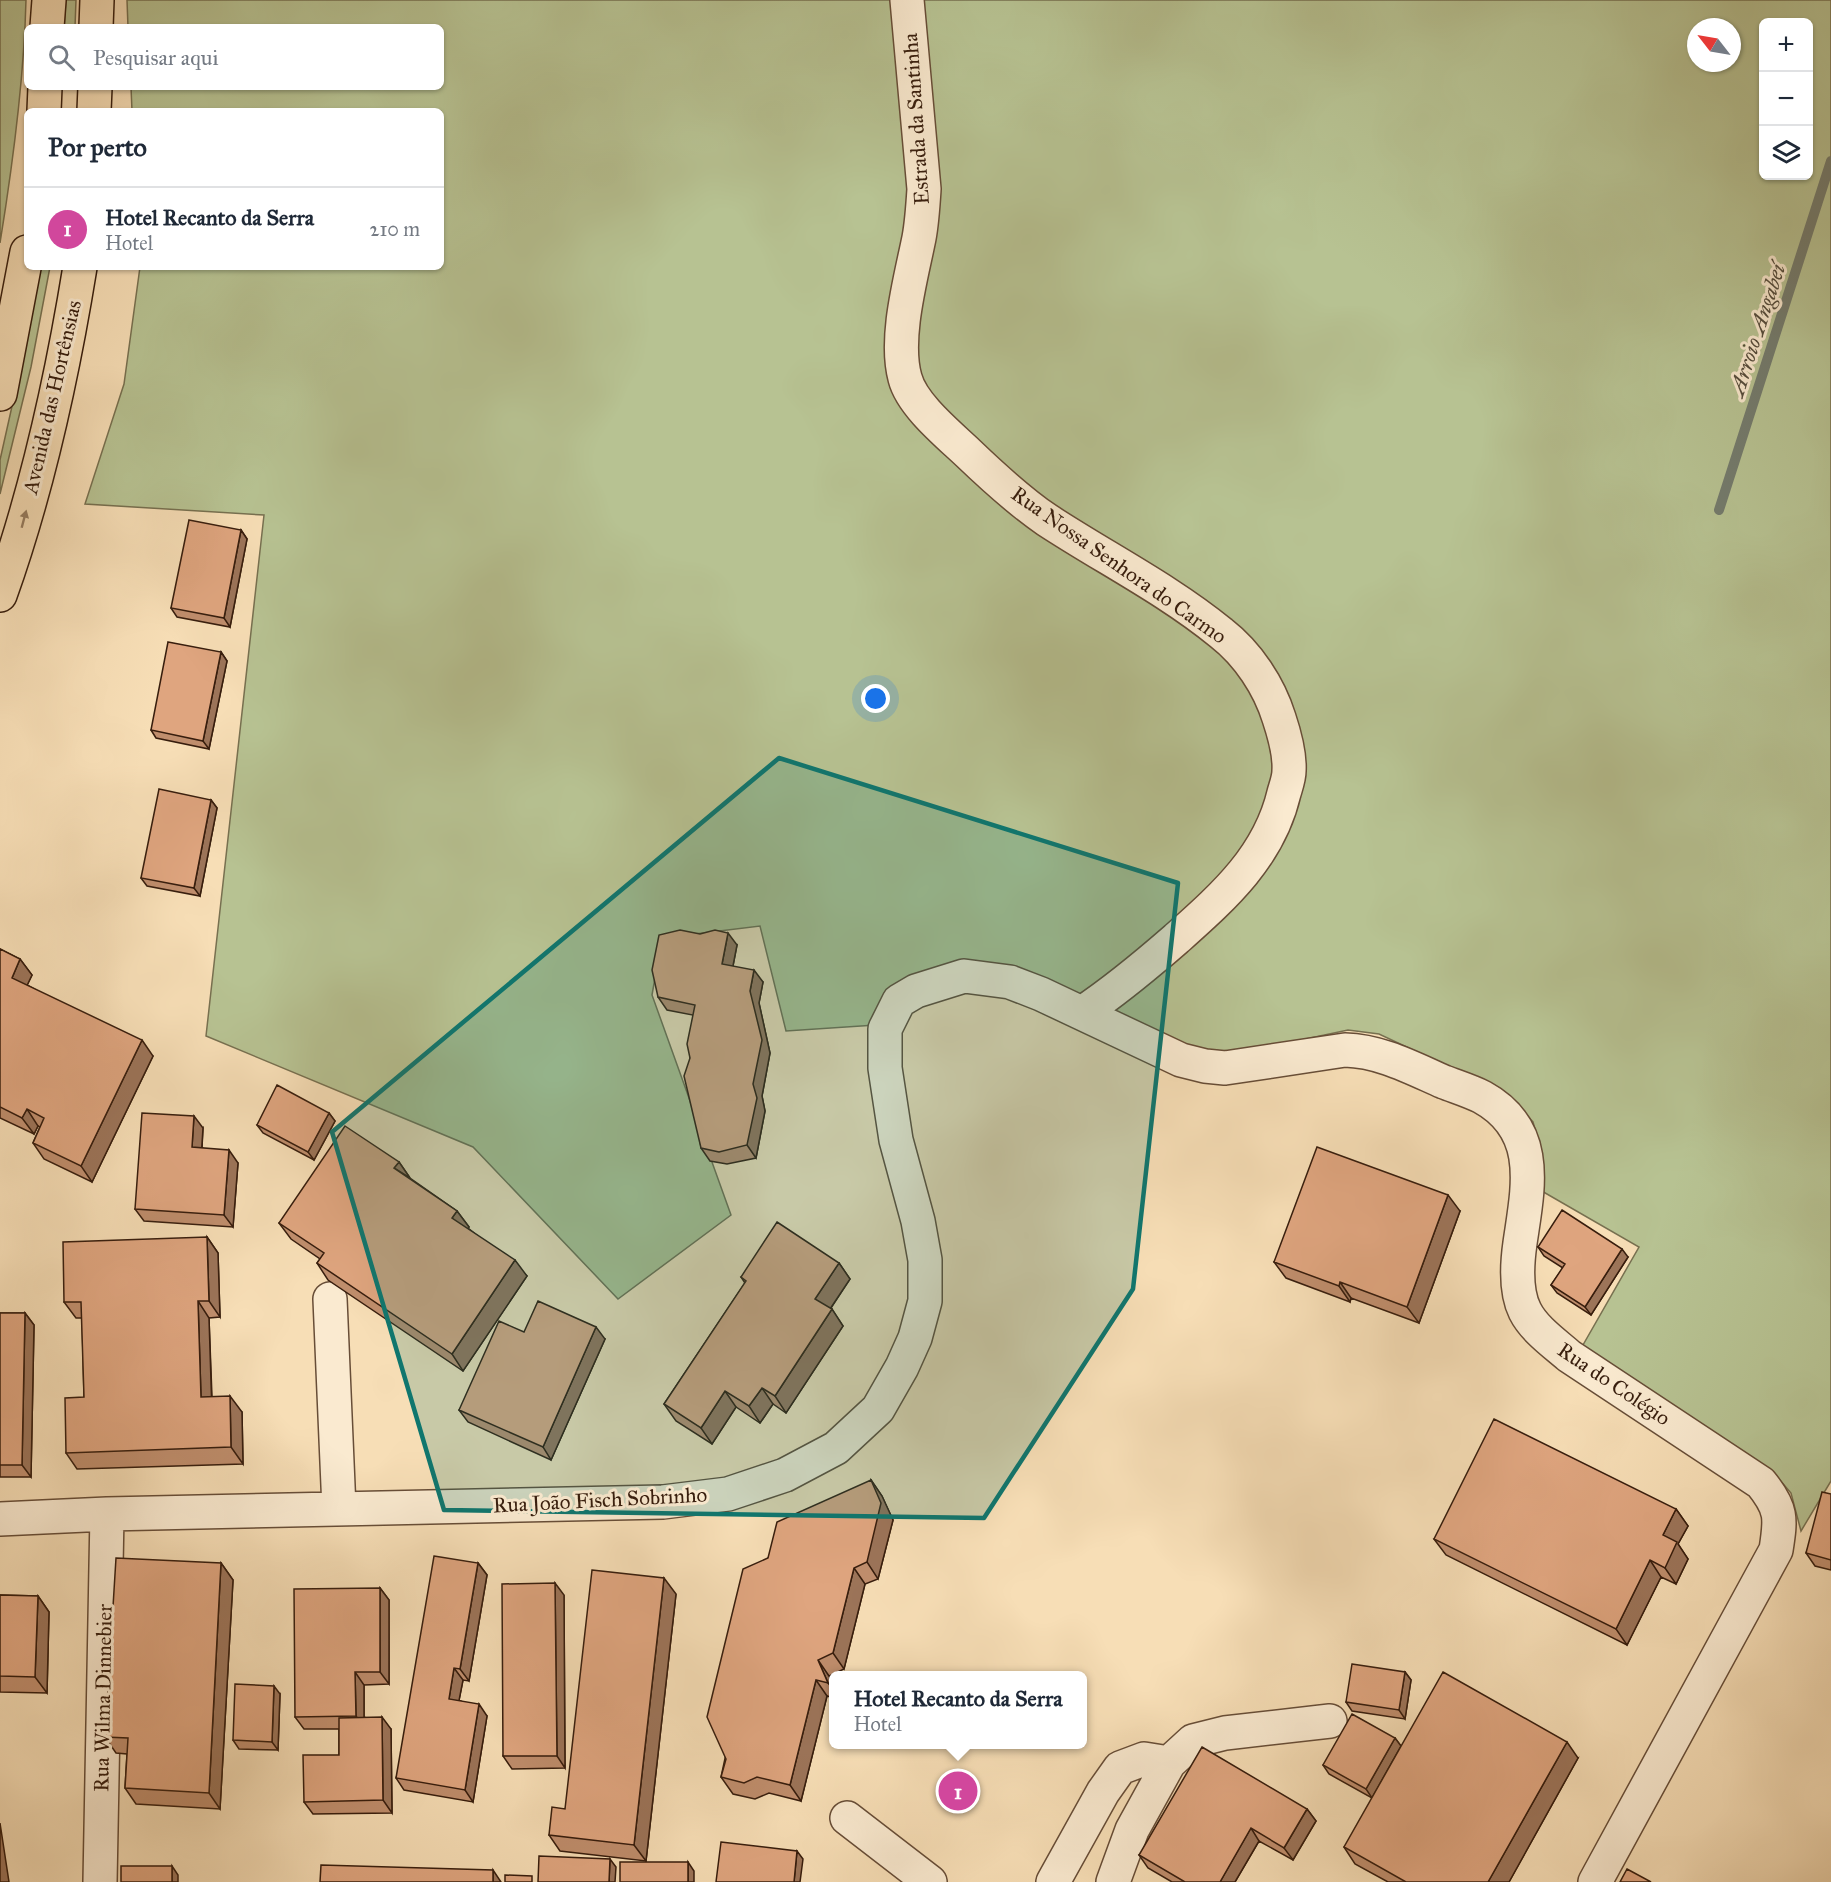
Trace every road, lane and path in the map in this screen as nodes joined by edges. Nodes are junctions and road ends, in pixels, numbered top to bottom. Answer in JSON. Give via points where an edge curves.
{"nodes":[{"id":1,"x":49,"y":0,"type":"edge"},
{"id":2,"x":97,"y":0,"type":"edge"},
{"id":3,"x":907,"y":0,"type":"edge"},
{"id":4,"x":48,"y":24,"type":"edge"},
{"id":5,"x":96,"y":24,"type":"edge"},
{"id":6,"x":45,"y":90,"type":"edge"},
{"id":7,"x":95,"y":90,"type":"edge"},
{"id":8,"x":44,"y":108,"type":"edge"},
{"id":9,"x":94,"y":108,"type":"edge"},
{"id":10,"x":24,"y":268,"type":"edge"},
{"id":11,"x":80,"y":270,"type":"edge"},
{"id":12,"x":905,"y":380,"type":"joint"},
{"id":13,"x":0,"y":394,"type":"edge"},
{"id":14,"x":0,"y":595,"type":"edge"},
{"id":15,"x":1082,"y":1013,"type":"junction"},
{"id":16,"x":330,"y":1299,"type":"edge"},
{"id":17,"x":339,"y":1509,"type":"junction"},
{"id":18,"x":107,"y":1514,"type":"junction"},
{"id":19,"x":0,"y":1519,"type":"edge"},
{"id":20,"x":1330,"y":1721,"type":"dead end"},
{"id":21,"x":1169,"y":1763,"type":"junction"},
{"id":22,"x":847,"y":1818,"type":"dead end"},
{"id":23,"x":100,"y":1882,"type":"edge"},
{"id":24,"x":930,"y":1882,"type":"edge"},
{"id":25,"x":1053,"y":1882,"type":"edge"},
{"id":26,"x":1113,"y":1882,"type":"edge"},
{"id":27,"x":1595,"y":1882,"type":"edge"}],
"edges":[{"from":1,"to":4,"type":"main road"},
{"from":2,"to":5,"type":"main road"},
{"from":3,"to":12,"type":"street","name":"Estrada da Santinha","via":[[924,189],[903,330]]},
{"from":6,"to":8,"type":"main road"},
{"from":7,"to":9,"type":"main road"},
{"from":10,"to":13,"type":"main road"},
{"from":14,"to":11,"type":"main road","name":"Avenida das Hortênsias","one_way":true,"via":[[14,556],[67,351]]},
{"from":12,"to":15,"type":"street","name":"Rua Nossa Senhora do Carmo","via":[[918,403],[992,476],[1036,511],[1223,634],[1272,696],[1284,731],[1289,771],[1279,816],[1257,856],[1222,899],[1111,994]]},
{"from":15,"to":17,"type":"street","name":"Rua João Fisch Sobrinho","via":[[1010,982],[964,976],[915,991],[899,1001],[885,1029],[885,1068],[896,1140],[925,1260],[925,1301],[915,1338],[878,1409],[836,1448],[785,1475],[728,1494],[663,1502]]},
{"from":15,"to":27,"type":"street","name":"Rua do Colégio","via":[[1181,1060],[1205,1066],[1225,1068],[1345,1050],[1364,1051],[1482,1097],[1505,1113],[1527,1155],[1529,1184],[1518,1259],[1519,1291],[1525,1311],[1543,1334],[1569,1356],[1761,1483],[1775,1501],[1780,1524],[1776,1550]]},
{"from":16,"to":17,"type":"street"},
{"from":17,"to":18,"type":"street","name":"Rua João Fisch Sobrinho"},
{"from":18,"to":19,"type":"street","name":"Rua João Fisch Sobrinho"},
{"from":18,"to":23,"type":"street","name":"Rua Wilma Dinnebier"},
{"from":20,"to":21,"type":"street","via":[[1225,1733],[1193,1741]]},
{"from":21,"to":25,"type":"street","via":[[1144,1759],[1120,1768]]},
{"from":21,"to":26,"type":"street","via":[[1132,1830]]},
{"from":22,"to":24,"type":"street"}]}
